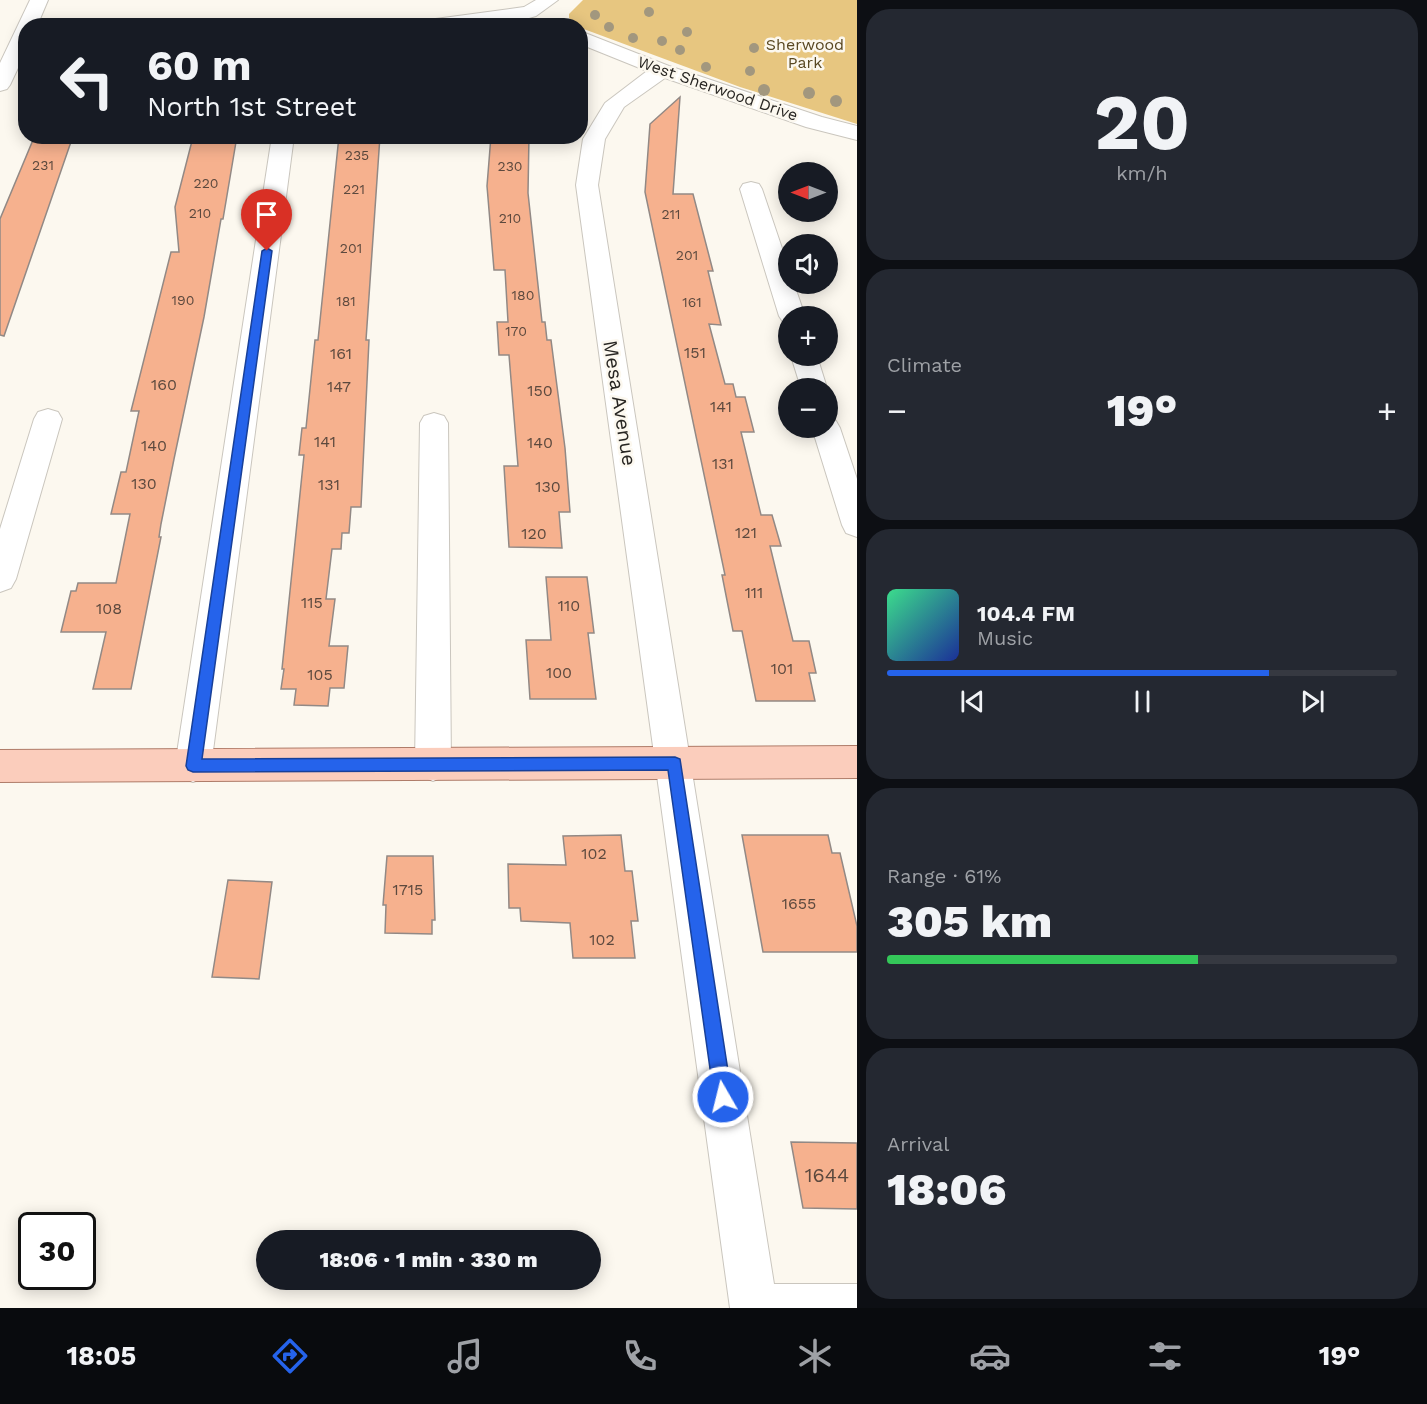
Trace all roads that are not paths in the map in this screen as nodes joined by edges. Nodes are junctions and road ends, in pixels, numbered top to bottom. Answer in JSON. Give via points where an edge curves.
{"nodes":[{"id":1,"x":39,"y":0,"type":"edge"},
{"id":2,"x":549,"y":0,"type":"edge"},
{"id":3,"x":528,"y":12,"type":"junction"},
{"id":4,"x":30,"y":18,"type":"edge"},
{"id":5,"x":485,"y":18,"type":"edge"},
{"id":6,"x":541,"y":18,"type":"edge"},
{"id":7,"x":588,"y":40,"type":"edge"},
{"id":8,"x":18,"y":45,"type":"edge"},
{"id":9,"x":662,"y":70,"type":"junction"},
{"id":10,"x":0,"y":85,"type":"edge"},
{"id":11,"x":857,"y":133,"type":"edge"},
{"id":12,"x":282,"y":144,"type":"edge"},
{"id":13,"x":751,"y":189,"type":"dead end"},
{"id":14,"x":789,"y":306,"type":"edge"},
{"id":15,"x":48,"y":419,"type":"dead end"},
{"id":16,"x":434,"y":423,"type":"dead end"},
{"id":17,"x":829,"y":438,"type":"edge"},
{"id":18,"x":857,"y":525,"type":"edge"},
{"id":19,"x":0,"y":579,"type":"edge"},
{"id":20,"x":857,"y":762,"type":"edge"},
{"id":21,"x":675,"y":764,"type":"junction"},
{"id":22,"x":433,"y":765,"type":"junction"},
{"id":23,"x":0,"y":766,"type":"edge"},
{"id":24,"x":193,"y":766,"type":"junction"},
{"id":25,"x":754,"y":1308,"type":"edge"},
{"id":26,"x":857,"y":1308,"type":"edge"}],
"edges":[{"from":1,"to":4,"type":"street"},
{"from":2,"to":3,"type":"street"},
{"from":3,"to":5,"type":"street"},
{"from":3,"to":6,"type":"street"},
{"from":7,"to":9,"type":"street","name":"West Sherwood Drive"},
{"from":8,"to":10,"type":"street"},
{"from":9,"to":11,"type":"street","name":"West Sherwood Drive"},
{"from":9,"to":21,"type":"street","name":"Mesa Avenue","via":[[616,103],[594,140],[587,185]]},
{"from":12,"to":24,"type":"street"},
{"from":13,"to":14,"type":"street"},
{"from":15,"to":19,"type":"street"},
{"from":16,"to":22,"type":"street"},
{"from":17,"to":18,"type":"street"},
{"from":20,"to":21,"type":"main road"},
{"from":21,"to":22,"type":"main road"},
{"from":21,"to":25,"type":"street","name":"Mesa Avenue"},
{"from":22,"to":24,"type":"main road"},
{"from":23,"to":24,"type":"main road"},
{"from":25,"to":26,"type":"street"}]}
